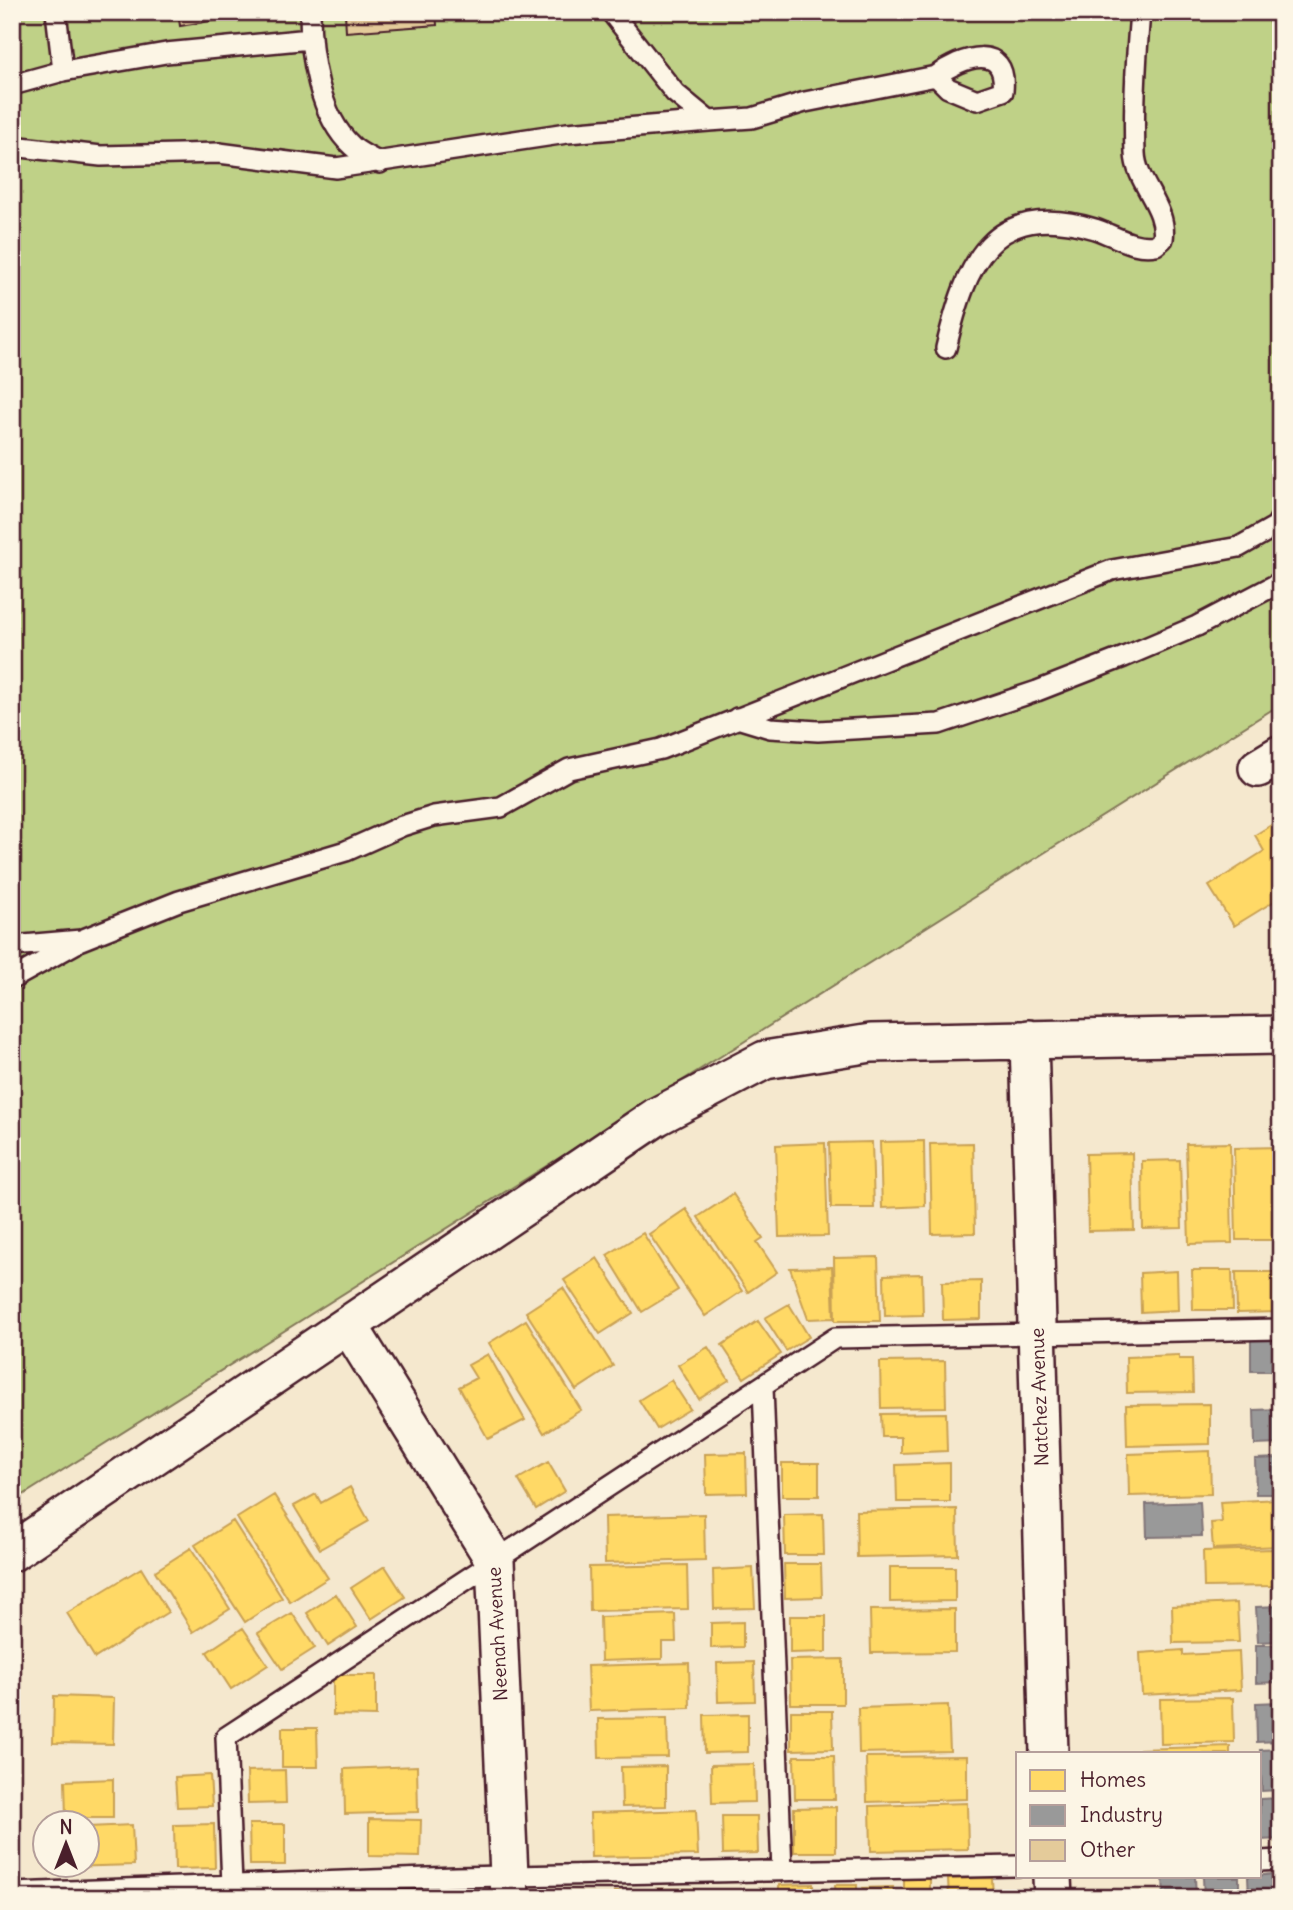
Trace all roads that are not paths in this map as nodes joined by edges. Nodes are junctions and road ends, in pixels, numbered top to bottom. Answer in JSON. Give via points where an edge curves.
{"nodes":[{"id":1,"x":56,"y":12,"type":"edge"},
{"id":2,"x":310,"y":12,"type":"edge"},
{"id":3,"x":611,"y":12,"type":"edge"},
{"id":4,"x":1140,"y":12,"type":"edge"},
{"id":5,"x":1278,"y":12,"type":"edge"},
{"id":6,"x":1281,"y":23,"type":"edge"},
{"id":7,"x":310,"y":39,"type":"junction"},
{"id":8,"x":64,"y":71,"type":"junction"},
{"id":9,"x":936,"y":76,"type":"dead end"},
{"id":10,"x":12,"y":85,"type":"edge"},
{"id":11,"x":709,"y":121,"type":"junction"},
{"id":12,"x":12,"y":146,"type":"edge"},
{"id":13,"x":380,"y":163,"type":"junction"},
{"id":14,"x":946,"y":348,"type":"dead end"},
{"id":15,"x":1281,"y":517,"type":"edge"},
{"id":16,"x":1281,"y":582,"type":"edge"},
{"id":17,"x":737,"y":718,"type":"junction"},
{"id":18,"x":81,"y":940,"type":"junction"},
{"id":19,"x":12,"y":946,"type":"edge"},
{"id":20,"x":12,"y":979,"type":"edge"},
{"id":21,"x":1281,"y":1035,"type":"edge"},
{"id":22,"x":1029,"y":1039,"type":"junction"},
{"id":23,"x":349,"y":1326,"type":"junction"},
{"id":24,"x":1281,"y":1329,"type":"edge"},
{"id":25,"x":1037,"y":1334,"type":"junction"},
{"id":26,"x":763,"y":1387,"type":"junction"},
{"id":27,"x":12,"y":1552,"type":"edge"},
{"id":28,"x":495,"y":1561,"type":"junction"},
{"id":29,"x":1049,"y":1752,"type":"edge"},
{"id":30,"x":1281,"y":1860,"type":"edge"},
{"id":31,"x":1262,"y":1861,"type":"edge"},
{"id":32,"x":1016,"y":1866,"type":"edge"},
{"id":33,"x":782,"y":1871,"type":"junction"},
{"id":34,"x":1052,"y":1878,"type":"edge"},
{"id":35,"x":232,"y":1885,"type":"junction"},
{"id":36,"x":509,"y":1887,"type":"edge"},
{"id":37,"x":12,"y":1893,"type":"edge"},
{"id":38,"x":1053,"y":1898,"type":"edge"}],
"edges":[{"from":1,"to":8,"type":"lane"},
{"from":2,"to":7,"type":"lane"},
{"from":3,"to":11,"type":"lane","via":[[675,93]]},
{"from":4,"to":14,"type":"lane","via":[[1132,91],[1135,155],[1162,218],[1163,239],[1156,245],[1133,245],[1096,229],[1053,223],[1012,230],[993,240],[967,273]]},
{"from":5,"to":6,"type":"lane"},
{"from":7,"to":8,"type":"lane","via":[[166,52]]},
{"from":7,"to":13,"type":"lane","via":[[315,78],[340,130],[352,146]]},
{"from":8,"to":10,"type":"lane"},
{"from":9,"to":11,"type":"lane","via":[[805,102],[752,118]]},
{"from":11,"to":13,"type":"lane","via":[[567,133]]},
{"from":12,"to":13,"type":"lane","via":[[101,156],[219,153],[336,168]]},
{"from":15,"to":17,"type":"lane","via":[[1276,526],[1239,547],[1112,570]]},
{"from":16,"to":17,"type":"lane","via":[[1124,657],[939,724],[818,731],[770,728]]},
{"from":17,"to":18,"type":"lane","via":[[661,749],[569,769],[501,807],[434,816],[402,826],[346,851],[179,901]]},
{"from":18,"to":19,"type":"lane"},
{"from":18,"to":20,"type":"lane"},
{"from":21,"to":22,"type":"street"},
{"from":22,"to":23,"type":"street","via":[[871,1043],[765,1060],[656,1117]]},
{"from":22,"to":25,"type":"street","name":"Natchez Avenue"},
{"from":23,"to":27,"type":"street"},
{"from":23,"to":28,"type":"street","name":"Neenah Avenue"},
{"from":24,"to":25,"type":"lane"},
{"from":25,"to":26,"type":"lane","via":[[835,1338]]},
{"from":25,"to":29,"type":"street","name":"Natchez Avenue"},
{"from":26,"to":28,"type":"lane"},
{"from":26,"to":33,"type":"lane"},
{"from":28,"to":35,"type":"lane","via":[[226,1737]]},
{"from":28,"to":36,"type":"street","name":"Neenah Avenue"},
{"from":30,"to":31,"type":"lane"},
{"from":32,"to":33,"type":"lane"},
{"from":33,"to":36,"type":"lane"},
{"from":34,"to":38,"type":"street"},
{"from":35,"to":36,"type":"lane"},
{"from":35,"to":37,"type":"lane"}]}
